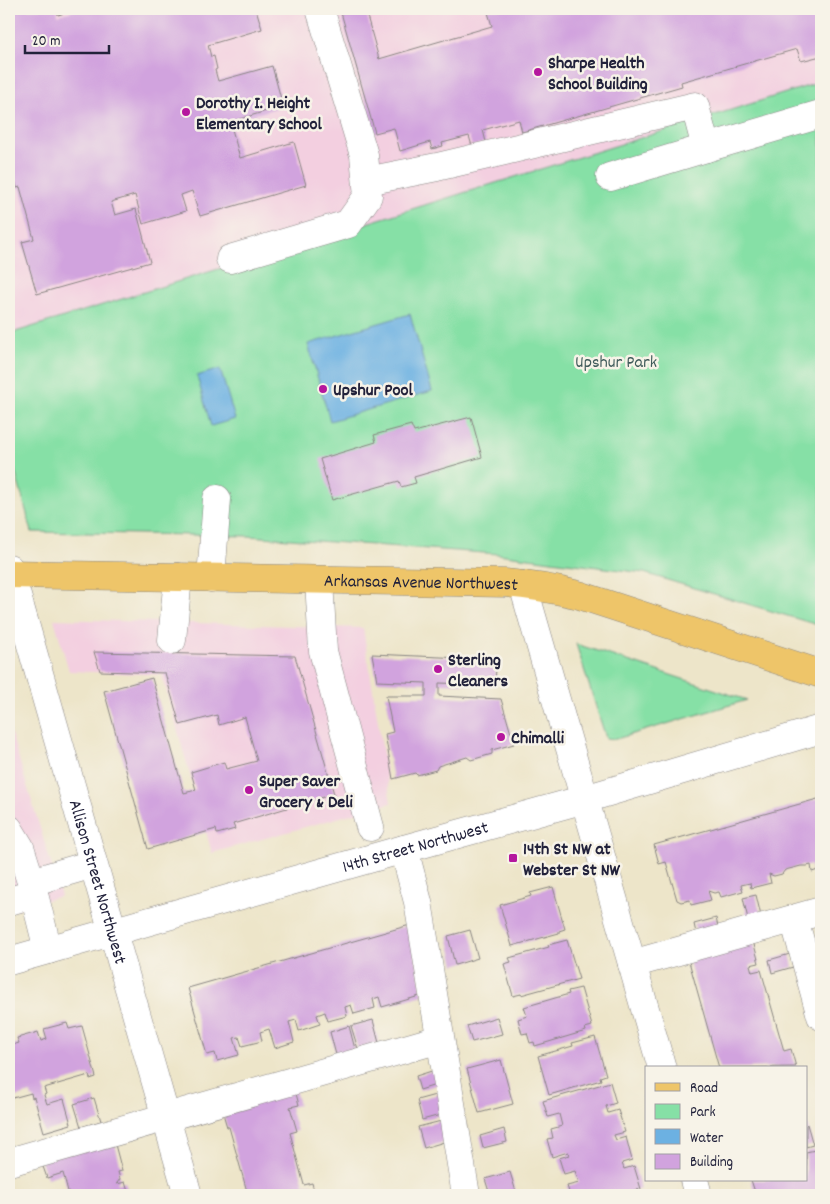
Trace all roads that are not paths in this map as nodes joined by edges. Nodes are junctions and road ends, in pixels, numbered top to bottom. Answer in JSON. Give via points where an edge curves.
{"nodes":[{"id":1,"x":320,"y":9,"type":"edge"},
{"id":2,"x":821,"y":114,"type":"edge"},
{"id":3,"x":706,"y":148,"type":"junction"},
{"id":4,"x":610,"y":177,"type":"dead end"},
{"id":5,"x":367,"y":181,"type":"junction"},
{"id":6,"x":230,"y":259,"type":"dead end"},
{"id":7,"x":217,"y":499,"type":"dead end"},
{"id":8,"x":9,"y":572,"type":"edge"},
{"id":9,"x":178,"y":577,"type":"junction"},
{"id":10,"x":211,"y":578,"type":"junction"},
{"id":11,"x":319,"y":580,"type":"junction"},
{"id":12,"x":523,"y":585,"type":"junction"},
{"id":13,"x":172,"y":640,"type":"dead end"},
{"id":14,"x":821,"y":674,"type":"edge"},
{"id":15,"x":821,"y":729,"type":"edge"},
{"id":16,"x":585,"y":799,"type":"junction"},
{"id":17,"x":370,"y":827,"type":"dead end"},
{"id":18,"x":9,"y":829,"type":"edge"},
{"id":19,"x":404,"y":848,"type":"junction"},
{"id":20,"x":93,"y":864,"type":"junction"},
{"id":21,"x":24,"y":893,"type":"edge"},
{"id":22,"x":821,"y":912,"type":"edge"},
{"id":23,"x":794,"y":919,"type":"junction"},
{"id":24,"x":113,"y":932,"type":"junction"},
{"id":25,"x":48,"y":950,"type":"junction"},
{"id":26,"x":9,"y":961,"type":"edge"},
{"id":27,"x":632,"y":964,"type":"junction"},
{"id":28,"x":816,"y":974,"type":"edge"},
{"id":29,"x":821,"y":1016,"type":"edge"},
{"id":30,"x":440,"y":1039,"type":"junction"},
{"id":31,"x":661,"y":1066,"type":"edge"},
{"id":32,"x":166,"y":1116,"type":"junction"},
{"id":33,"x":9,"y":1162,"type":"edge"},
{"id":34,"x":695,"y":1182,"type":"edge"},
{"id":35,"x":188,"y":1195,"type":"edge"},
{"id":36,"x":466,"y":1195,"type":"edge"},
{"id":37,"x":698,"y":1195,"type":"edge"}],
"edges":[{"from":1,"to":5,"type":"street","via":[[364,155]]},
{"from":2,"to":3,"type":"street"},
{"from":3,"to":4,"type":"street"},
{"from":3,"to":5,"type":"street","via":[[695,106]]},
{"from":5,"to":6,"type":"street","via":[[368,196],[348,224]]},
{"from":7,"to":10,"type":"street"},
{"from":8,"to":9,"type":"main road","name":"Arkansas Avenue Northwest"},
{"from":8,"to":20,"type":"street","name":"Allison Street Northwest"},
{"from":9,"to":10,"type":"main road","name":"Arkansas Avenue Northwest"},
{"from":9,"to":13,"type":"street"},
{"from":10,"to":11,"type":"main road","name":"Arkansas Avenue Northwest"},
{"from":11,"to":12,"type":"main road","name":"Arkansas Avenue Northwest"},
{"from":11,"to":17,"type":"street","via":[[323,651]]},
{"from":12,"to":14,"type":"main road","name":"Arkansas Avenue Northwest","via":[[579,595]]},
{"from":12,"to":16,"type":"street"},
{"from":15,"to":16,"type":"street","name":"14th Street Northwest"},
{"from":16,"to":19,"type":"street","name":"14th Street Northwest"},
{"from":16,"to":27,"type":"street"},
{"from":18,"to":21,"type":"street","via":[[20,847]]},
{"from":19,"to":24,"type":"street","name":"14th Street Northwest"},
{"from":19,"to":30,"type":"street","via":[[418,902]]},
{"from":20,"to":21,"type":"street"},
{"from":20,"to":24,"type":"street","name":"Allison Street Northwest"},
{"from":21,"to":25,"type":"street"},
{"from":22,"to":23,"type":"street"},
{"from":23,"to":27,"type":"street"},
{"from":23,"to":28,"type":"street"},
{"from":24,"to":25,"type":"street","name":"14th Street Northwest"},
{"from":24,"to":32,"type":"street","name":"Allison Street Northwest"},
{"from":25,"to":26,"type":"street","name":"14th Street Northwest"},
{"from":27,"to":31,"type":"street"},
{"from":28,"to":29,"type":"street"},
{"from":30,"to":32,"type":"street"},
{"from":30,"to":36,"type":"street"},
{"from":32,"to":33,"type":"street"},
{"from":32,"to":35,"type":"street","name":"Allison Street Northwest"},
{"from":34,"to":37,"type":"street"}]}
